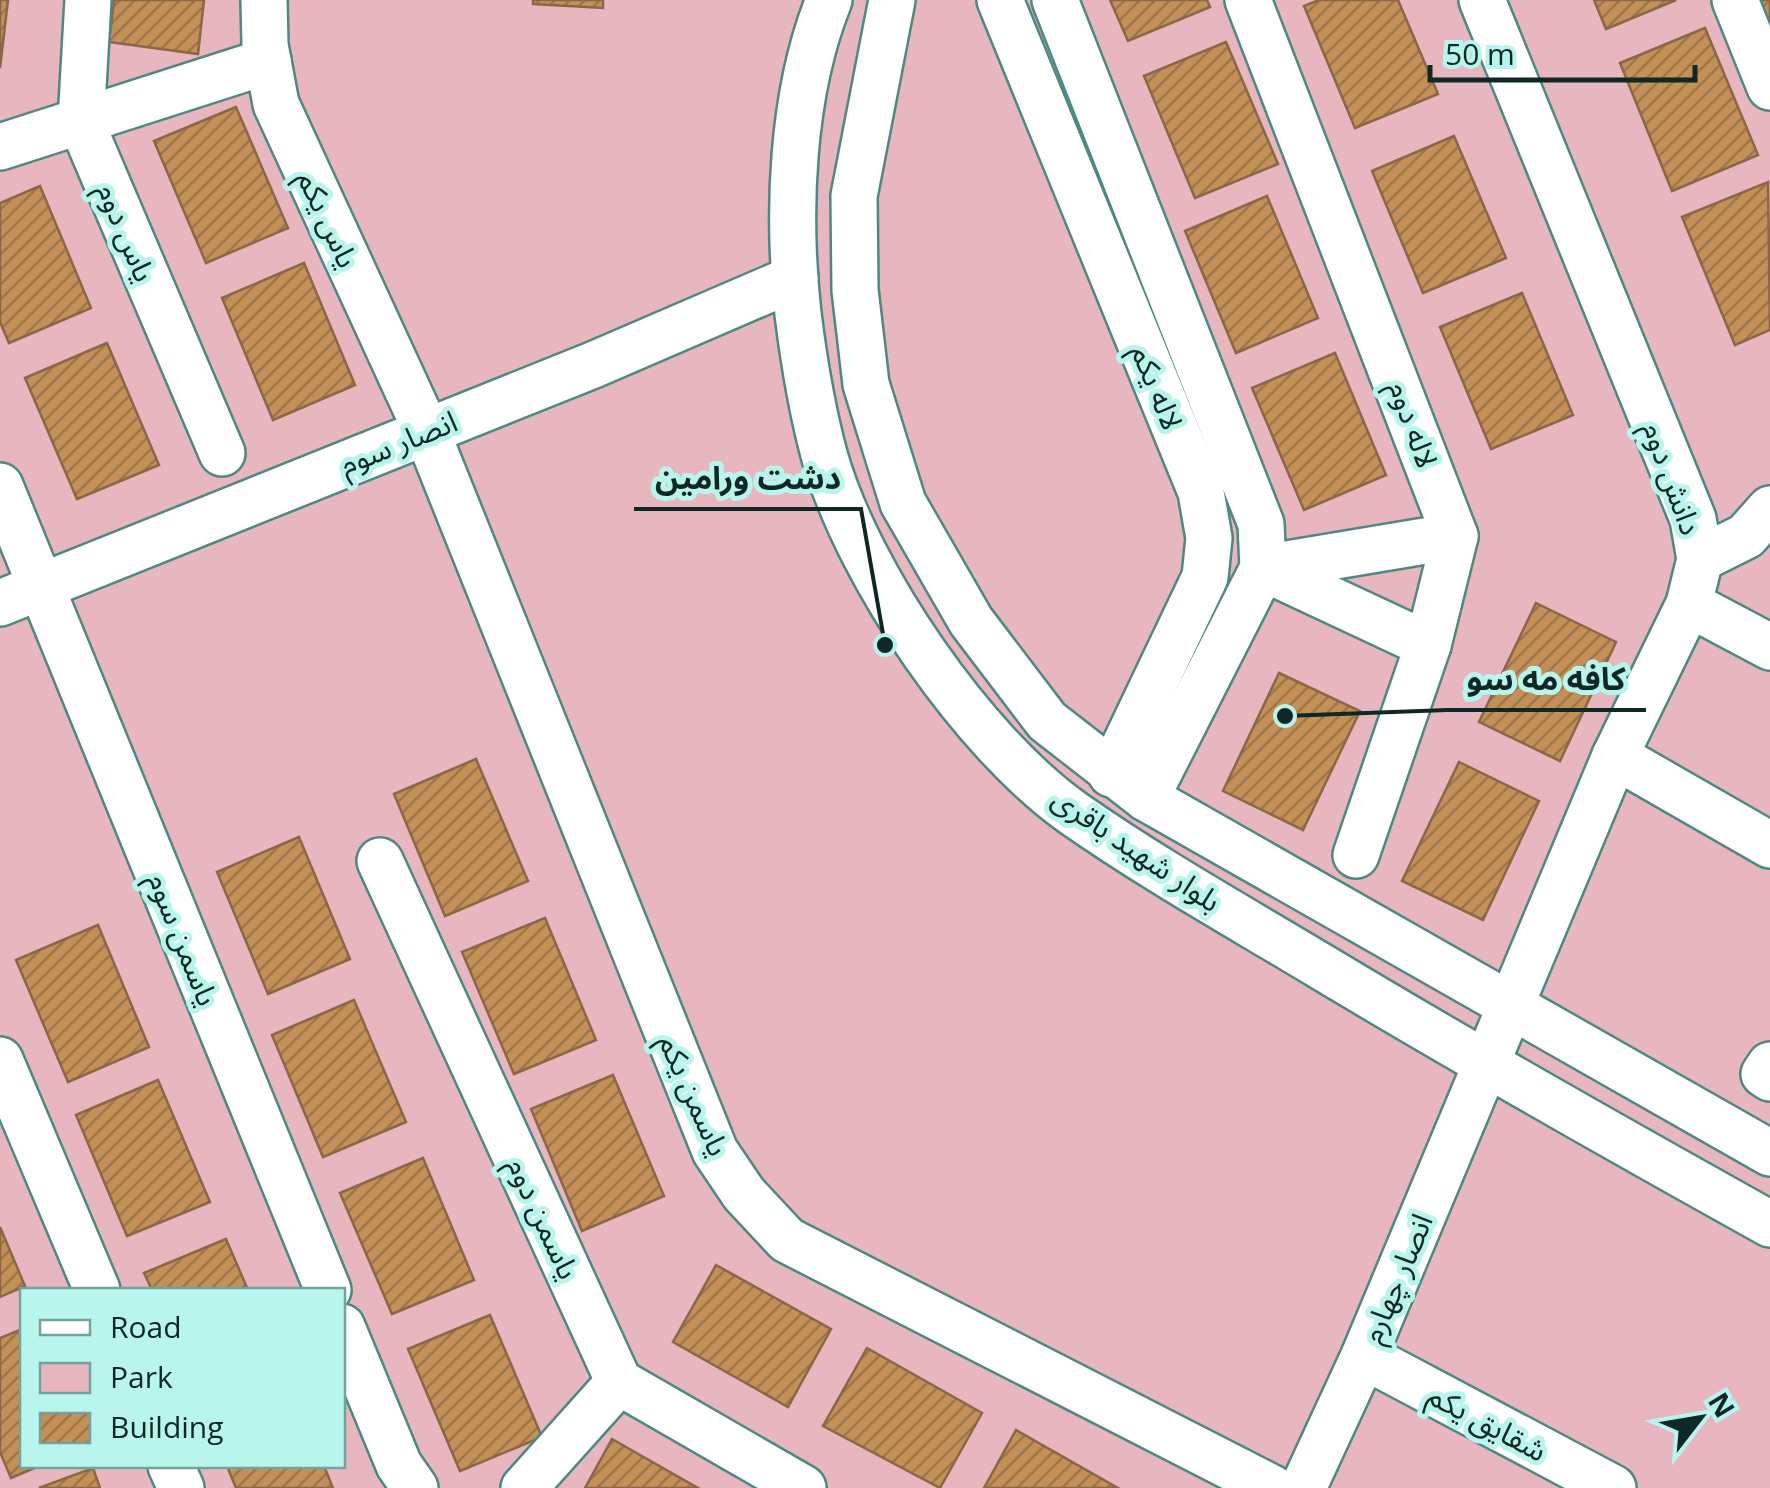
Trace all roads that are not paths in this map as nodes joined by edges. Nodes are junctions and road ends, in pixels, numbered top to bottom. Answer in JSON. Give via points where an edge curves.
{"nodes":[{"id":1,"x":88,"y":0,"type":"edge"},
{"id":2,"x":264,"y":0,"type":"edge"},
{"id":3,"x":829,"y":0,"type":"edge"},
{"id":4,"x":892,"y":0,"type":"edge"},
{"id":5,"x":1000,"y":0,"type":"edge"},
{"id":6,"x":1055,"y":0,"type":"edge"},
{"id":7,"x":1248,"y":0,"type":"edge"},
{"id":8,"x":1482,"y":0,"type":"edge"},
{"id":9,"x":1735,"y":0,"type":"edge"},
{"id":10,"x":268,"y":61,"type":"junction"},
{"id":11,"x":1770,"y":87,"type":"edge"},
{"id":12,"x":81,"y":122,"type":"junction"},
{"id":13,"x":0,"y":146,"type":"edge"},
{"id":14,"x":795,"y":278,"type":"junction"},
{"id":15,"x":426,"y":430,"type":"junction"},
{"id":16,"x":222,"y":454,"type":"dead end"},
{"id":17,"x":0,"y":486,"type":"edge"},
{"id":18,"x":1770,"y":509,"type":"edge"},
{"id":19,"x":1456,"y":536,"type":"junction"},
{"id":20,"x":1700,"y":559,"type":"junction"},
{"id":21,"x":1263,"y":568,"type":"junction"},
{"id":22,"x":20,"y":595,"type":"edge"},
{"id":23,"x":1689,"y":604,"type":"junction"},
{"id":24,"x":1428,"y":645,"type":"junction"},
{"id":25,"x":1770,"y":647,"type":"edge"},
{"id":26,"x":1615,"y":756,"type":"junction"},
{"id":27,"x":1128,"y":786,"type":"junction"},
{"id":28,"x":1770,"y":845,"type":"edge"},
{"id":29,"x":1356,"y":855,"type":"dead end"},
{"id":30,"x":380,"y":861,"type":"dead end"},
{"id":31,"x":1508,"y":1007,"type":"junction"},
{"id":32,"x":0,"y":1060,"type":"edge"},
{"id":33,"x":1484,"y":1066,"type":"junction"},
{"id":34,"x":1770,"y":1066,"type":"edge"},
{"id":35,"x":1770,"y":1078,"type":"edge"},
{"id":36,"x":1770,"y":1152,"type":"edge"},
{"id":37,"x":1770,"y":1224,"type":"edge"},
{"id":38,"x":96,"y":1288,"type":"edge"},
{"id":39,"x":327,"y":1288,"type":"edge"},
{"id":40,"x":345,"y":1333,"type":"edge"},
{"id":41,"x":1364,"y":1356,"type":"junction"},
{"id":42,"x":620,"y":1382,"type":"junction"},
{"id":43,"x":415,"y":1488,"type":"edge"},
{"id":44,"x":524,"y":1488,"type":"edge"},
{"id":45,"x":804,"y":1488,"type":"edge"},
{"id":46,"x":1272,"y":1488,"type":"edge"},
{"id":47,"x":1303,"y":1488,"type":"edge"},
{"id":48,"x":1613,"y":1488,"type":"edge"}],
"edges":[{"from":1,"to":12,"type":"street","name":"یاس دوم"},
{"from":2,"to":10,"type":"street","name":"یاس یکم"},
{"from":3,"to":14,"type":"street","name":"بلوار شهید باقری","via":[[807,76],[798,144]]},
{"from":4,"to":27,"type":"street","name":"بلوار شهید باقری","via":[[854,196],[866,384],[903,503],[970,621],[1047,720]]},
{"from":5,"to":27,"type":"street","name":"لاله یکم","via":[[1201,492],[1210,538],[1204,577]]},
{"from":6,"to":21,"type":"street","via":[[1250,489],[1261,524]]},
{"from":7,"to":19,"type":"street","name":"لاله دوم"},
{"from":8,"to":20,"type":"street","name":"دانش دوم","via":[[1693,519]]},
{"from":9,"to":11,"type":"street"},
{"from":10,"to":12,"type":"street"},
{"from":10,"to":15,"type":"street","name":"یاس یکم","via":[[276,104]]},
{"from":12,"to":13,"type":"street"},
{"from":12,"to":16,"type":"street","name":"یاس دوم"},
{"from":14,"to":15,"type":"street","name":"انصار سوم"},
{"from":14,"to":33,"type":"street","name":"بلوار شهید باقری","via":[[804,364],[826,461],[860,543],[920,646],[990,738],[1070,811]]},
{"from":15,"to":22,"type":"street","name":"انصار سوم"},
{"from":15,"to":46,"type":"street","name":"یاسمن یکم","via":[[715,1151],[744,1194],[787,1240]]},
{"from":17,"to":22,"type":"street","name":"یاسمن سوم"},
{"from":18,"to":20,"type":"street","via":[[1746,536]]},
{"from":19,"to":21,"type":"street"},
{"from":19,"to":24,"type":"street"},
{"from":20,"to":23,"type":"street","name":"دانش دوم"},
{"from":21,"to":24,"type":"street"},
{"from":21,"to":27,"type":"street"},
{"from":22,"to":39,"type":"street","name":"یاسمن سوم"},
{"from":23,"to":25,"type":"street"},
{"from":23,"to":26,"type":"street","name":"دانش دوم"},
{"from":24,"to":29,"type":"street"},
{"from":26,"to":28,"type":"street"},
{"from":26,"to":31,"type":"street","name":"دانش دوم"},
{"from":27,"to":31,"type":"street","name":"بلوار شهید باقری"},
{"from":30,"to":42,"type":"street","name":"یاسمن دوم"},
{"from":31,"to":33,"type":"street","name":"انصار چهارم"},
{"from":31,"to":36,"type":"street","name":"بلوار شهید باقری"},
{"from":32,"to":38,"type":"street"},
{"from":33,"to":37,"type":"street","name":"بلوار شهید باقری"},
{"from":33,"to":41,"type":"street","name":"انصار چهارم"},
{"from":34,"to":35,"type":"street","via":[[1764,1074]]},
{"from":40,"to":43,"type":"street","via":[[399,1465]]},
{"from":41,"to":47,"type":"street","name":"انصار چهارم"},
{"from":41,"to":48,"type":"street","name":"شقایق یکم"},
{"from":42,"to":44,"type":"street"},
{"from":42,"to":45,"type":"street"}]}
